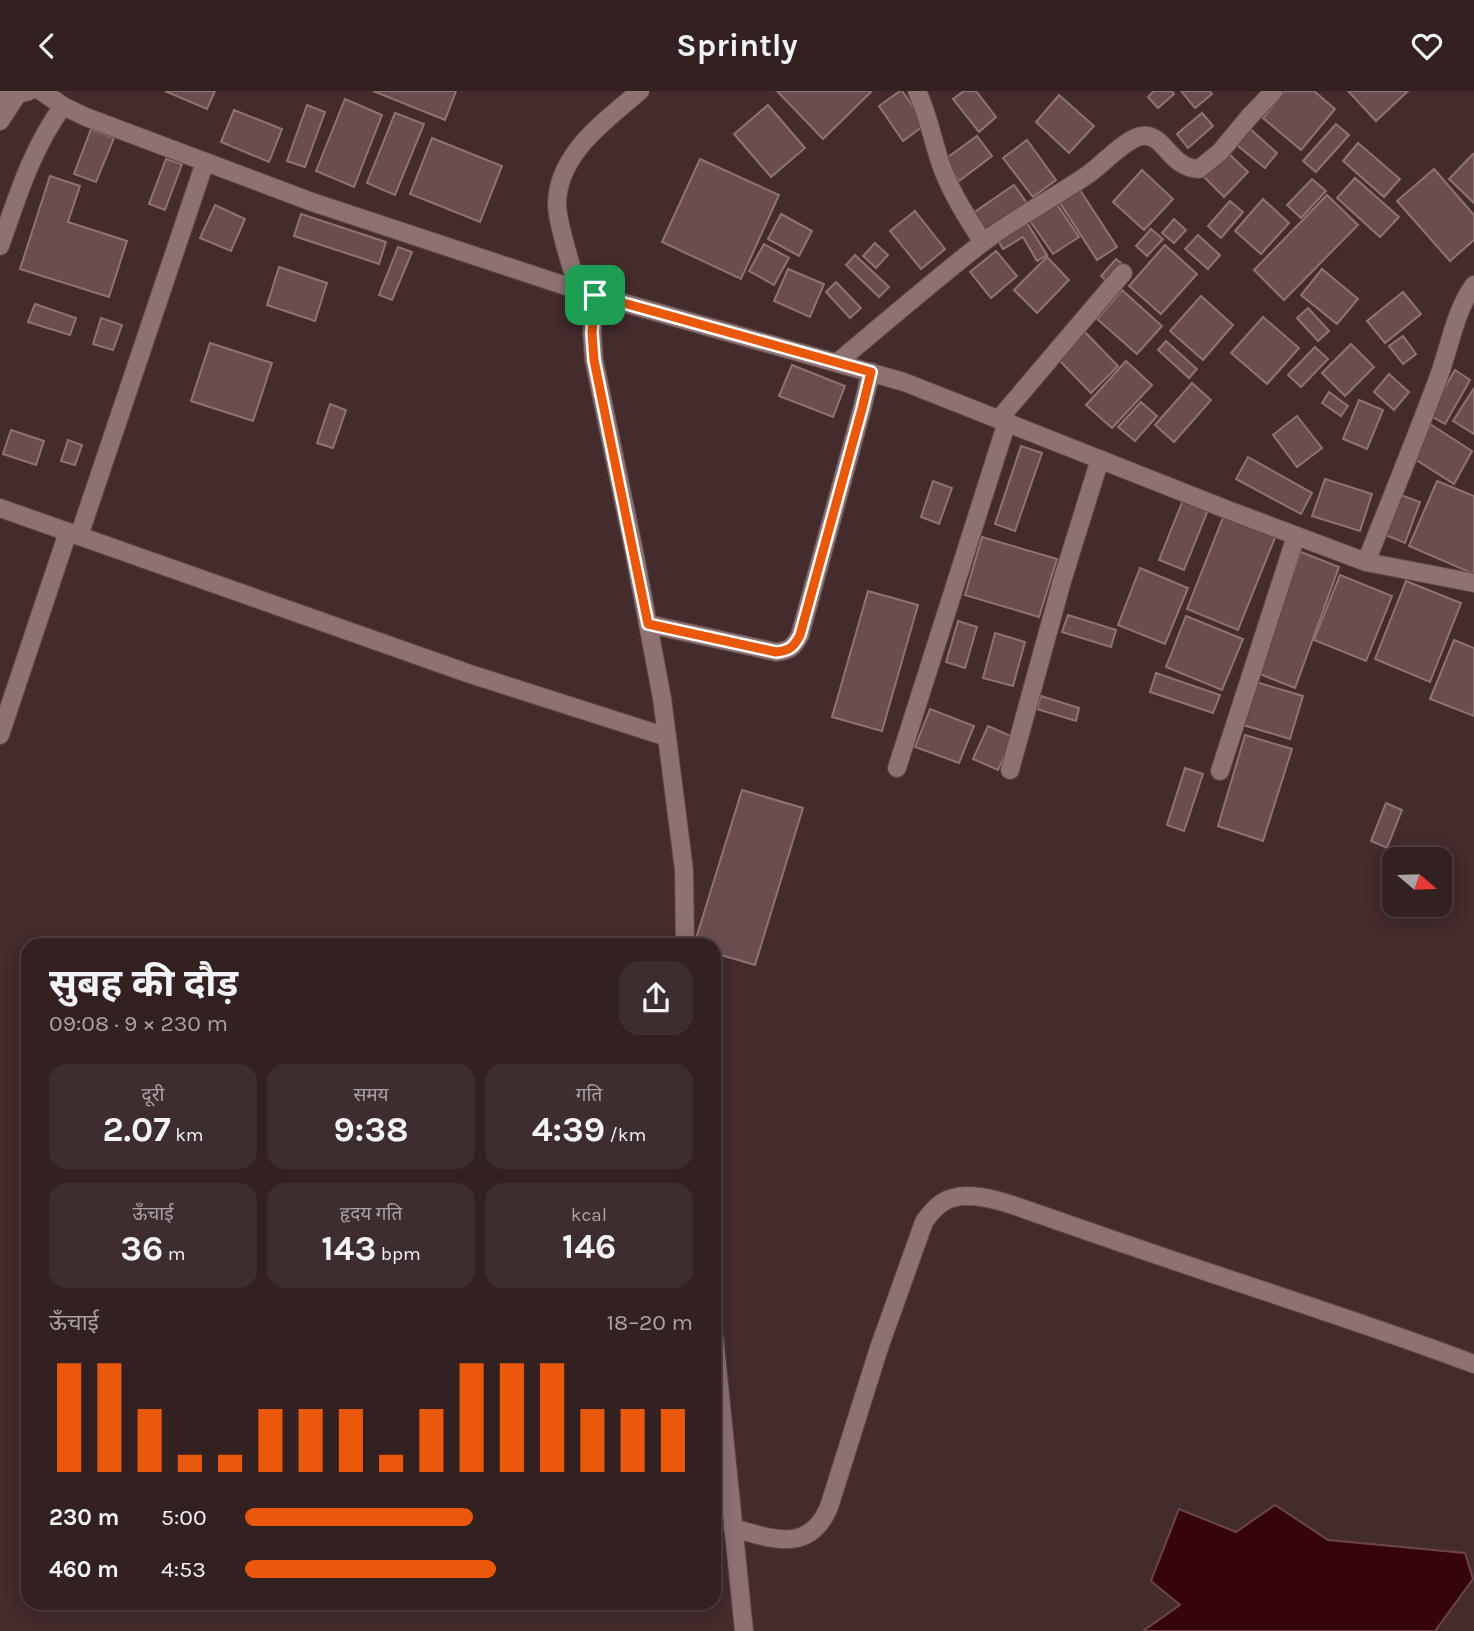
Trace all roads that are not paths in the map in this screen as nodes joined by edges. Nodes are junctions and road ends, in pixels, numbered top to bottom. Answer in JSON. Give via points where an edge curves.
{"nodes":[{"id":1,"x":41,"y":91,"type":"edge"},
{"id":2,"x":640,"y":91,"type":"edge"},
{"id":3,"x":917,"y":91,"type":"edge"},
{"id":4,"x":1275,"y":91,"type":"edge"},
{"id":5,"x":15,"y":95,"type":"edge"},
{"id":6,"x":62,"y":106,"type":"junction"},
{"id":7,"x":0,"y":121,"type":"edge"},
{"id":8,"x":205,"y":162,"type":"junction"},
{"id":9,"x":983,"y":242,"type":"junction"},
{"id":10,"x":0,"y":246,"type":"edge"},
{"id":11,"x":1123,"y":273,"type":"dead end"},
{"id":12,"x":1474,"y":285,"type":"edge"},
{"id":13,"x":586,"y":292,"type":"junction"},
{"id":14,"x":838,"y":362,"type":"junction"},
{"id":15,"x":871,"y":372,"type":"junction"},
{"id":16,"x":1003,"y":420,"type":"junction"},
{"id":17,"x":1100,"y":459,"type":"junction"},
{"id":18,"x":0,"y":508,"type":"edge"},
{"id":19,"x":74,"y":534,"type":"junction"},
{"id":20,"x":1296,"y":535,"type":"junction"},
{"id":21,"x":1366,"y":562,"type":"junction"},
{"id":22,"x":1474,"y":583,"type":"edge"},
{"id":23,"x":648,"y":624,"type":"junction"},
{"id":24,"x":0,"y":734,"type":"edge"},
{"id":25,"x":667,"y":737,"type":"junction"},
{"id":26,"x":897,"y":768,"type":"dead end"},
{"id":27,"x":1010,"y":770,"type":"dead end"},
{"id":28,"x":1220,"y":771,"type":"dead end"},
{"id":29,"x":685,"y":938,"type":"edge"},
{"id":30,"x":1474,"y":1364,"type":"edge"},
{"id":31,"x":721,"y":1407,"type":"edge"},
{"id":32,"x":733,"y":1528,"type":"junction"},
{"id":33,"x":744,"y":1631,"type":"edge"}],
"edges":[{"from":1,"to":6,"type":"street"},
{"from":2,"to":13,"type":"street","via":[[589,137],[561,178],[557,208]]},
{"from":3,"to":9,"type":"street","via":[[944,172]]},
{"from":4,"to":9,"type":"street","via":[[1199,169],[1183,166],[1150,136],[1136,138]]},
{"from":5,"to":7,"type":"street"},
{"from":6,"to":8,"type":"street"},
{"from":6,"to":10,"type":"street","via":[[30,165]]},
{"from":8,"to":13,"type":"street"},
{"from":8,"to":19,"type":"street"},
{"from":9,"to":14,"type":"street"},
{"from":11,"to":16,"type":"street"},
{"from":12,"to":21,"type":"street"},
{"from":13,"to":14,"type":"street"},
{"from":13,"to":23,"type":"street","via":[[594,360]]},
{"from":14,"to":15,"type":"street"},
{"from":15,"to":16,"type":"street"},
{"from":15,"to":23,"type":"street","via":[[796,644],[776,652]]},
{"from":16,"to":17,"type":"street"},
{"from":16,"to":26,"type":"street"},
{"from":17,"to":20,"type":"street"},
{"from":17,"to":27,"type":"street"},
{"from":18,"to":19,"type":"street"},
{"from":19,"to":24,"type":"street"},
{"from":19,"to":25,"type":"street","via":[[470,674]]},
{"from":20,"to":21,"type":"street"},
{"from":20,"to":28,"type":"street"},
{"from":21,"to":22,"type":"street"},
{"from":23,"to":25,"type":"street"},
{"from":25,"to":29,"type":"street","via":[[684,870]]},
{"from":30,"to":32,"type":"street","via":[[1025,1209],[990,1198],[953,1197],[940,1203],[924,1222],[823,1520],[803,1538],[786,1541]]},
{"from":31,"to":32,"type":"street"},
{"from":32,"to":33,"type":"street"}]}
